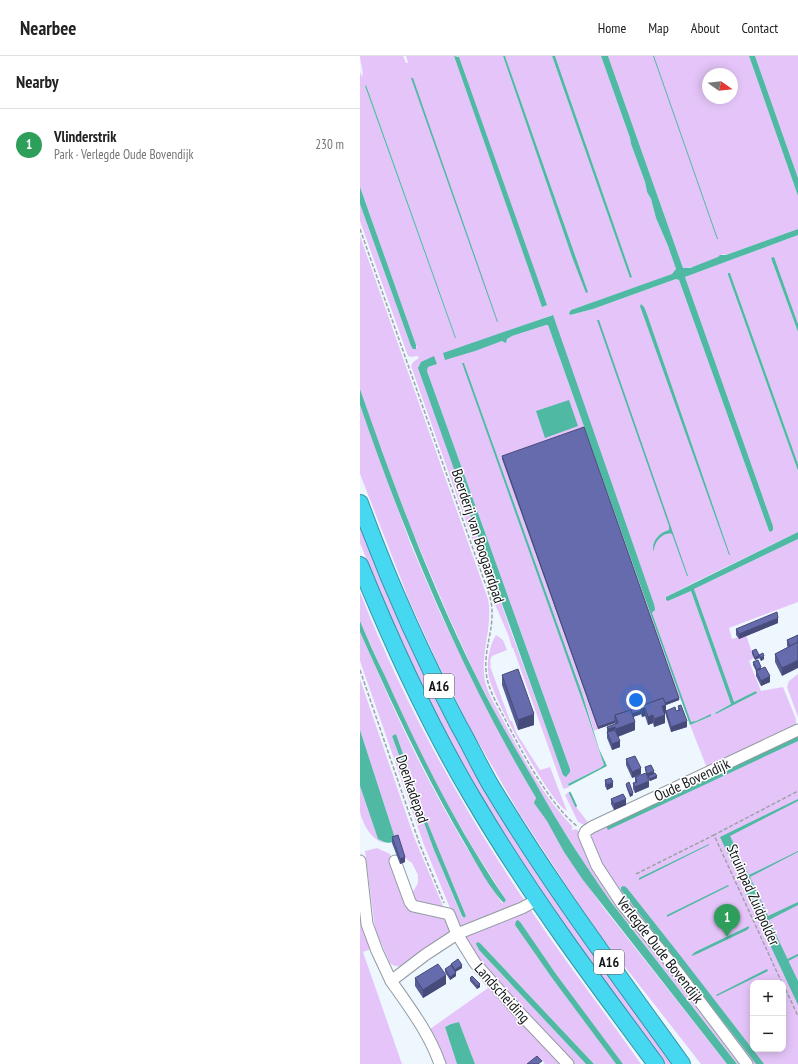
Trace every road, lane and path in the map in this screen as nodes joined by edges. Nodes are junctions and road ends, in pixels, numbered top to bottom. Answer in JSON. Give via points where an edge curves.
{"nodes":[{"id":1,"x":360,"y":229,"type":"edge"},
{"id":2,"x":360,"y":502,"type":"edge"},
{"id":3,"x":360,"y":566,"type":"edge"},
{"id":4,"x":360,"y":670,"type":"edge"},
{"id":5,"x":798,"y":730,"type":"edge"},
{"id":6,"x":798,"y":791,"type":"edge"},
{"id":7,"x":586,"y":832,"type":"junction"},
{"id":8,"x":714,"y":835,"type":"junction"},
{"id":9,"x":360,"y":861,"type":"edge"},
{"id":10,"x":395,"y":861,"type":"dead end"},
{"id":11,"x":636,"y":874,"type":"dead end"},
{"id":12,"x":362,"y":885,"type":"edge"},
{"id":13,"x":537,"y":900,"type":"junction"},
{"id":14,"x":449,"y":914,"type":"junction"},
{"id":15,"x":457,"y":934,"type":"junction"},
{"id":16,"x":781,"y":980,"type":"edge"},
{"id":17,"x":391,"y":981,"type":"junction"},
{"id":18,"x":786,"y":990,"type":"edge"},
{"id":19,"x":798,"y":1016,"type":"edge"},
{"id":20,"x":440,"y":1064,"type":"edge"},
{"id":21,"x":568,"y":1064,"type":"edge"},
{"id":22,"x":656,"y":1064,"type":"edge"},
{"id":23,"x":682,"y":1064,"type":"edge"},
{"id":24,"x":747,"y":1064,"type":"edge"}],
"edges":[{"from":1,"to":7,"type":"path","name":"Boerderij van Boogaardpad","via":[[490,597],[492,618],[486,674],[490,688],[512,733],[542,784],[569,819]]},
{"from":2,"to":23,"type":"highway","number":"A16","via":[[411,629],[489,783],[548,876]]},
{"from":3,"to":13,"type":"highway","number":"A16","via":[[389,636],[431,722],[474,799]]},
{"from":4,"to":14,"type":"path","name":"Doenkadepad","via":[[420,845]]},
{"from":5,"to":7,"type":"street","name":"Oude Bovendijk"},
{"from":6,"to":8,"type":"path","name":"Struinpad Zuidpolder"},
{"from":7,"to":24,"type":"street","name":"Verlegde Oude Bovendijk","via":[[585,840],[597,866],[622,904],[670,962]]},
{"from":8,"to":11,"type":"path"},
{"from":8,"to":16,"type":"path","name":"Struinpad Zuidpolder"},
{"from":9,"to":12,"type":"street"},
{"from":10,"to":14,"type":"street","via":[[413,906]]},
{"from":12,"to":17,"type":"street","via":[[372,938]]},
{"from":13,"to":15,"type":"street"},
{"from":13,"to":22,"type":"highway","number":"A16"},
{"from":14,"to":15,"type":"street","name":"Landscheiding"},
{"from":15,"to":17,"type":"street"},
{"from":15,"to":21,"type":"street","name":"Landscheiding","via":[[475,963]]},
{"from":17,"to":20,"type":"street","via":[[425,1030]]},
{"from":18,"to":19,"type":"path","name":"Struinpad Zuidpolder"}]}
